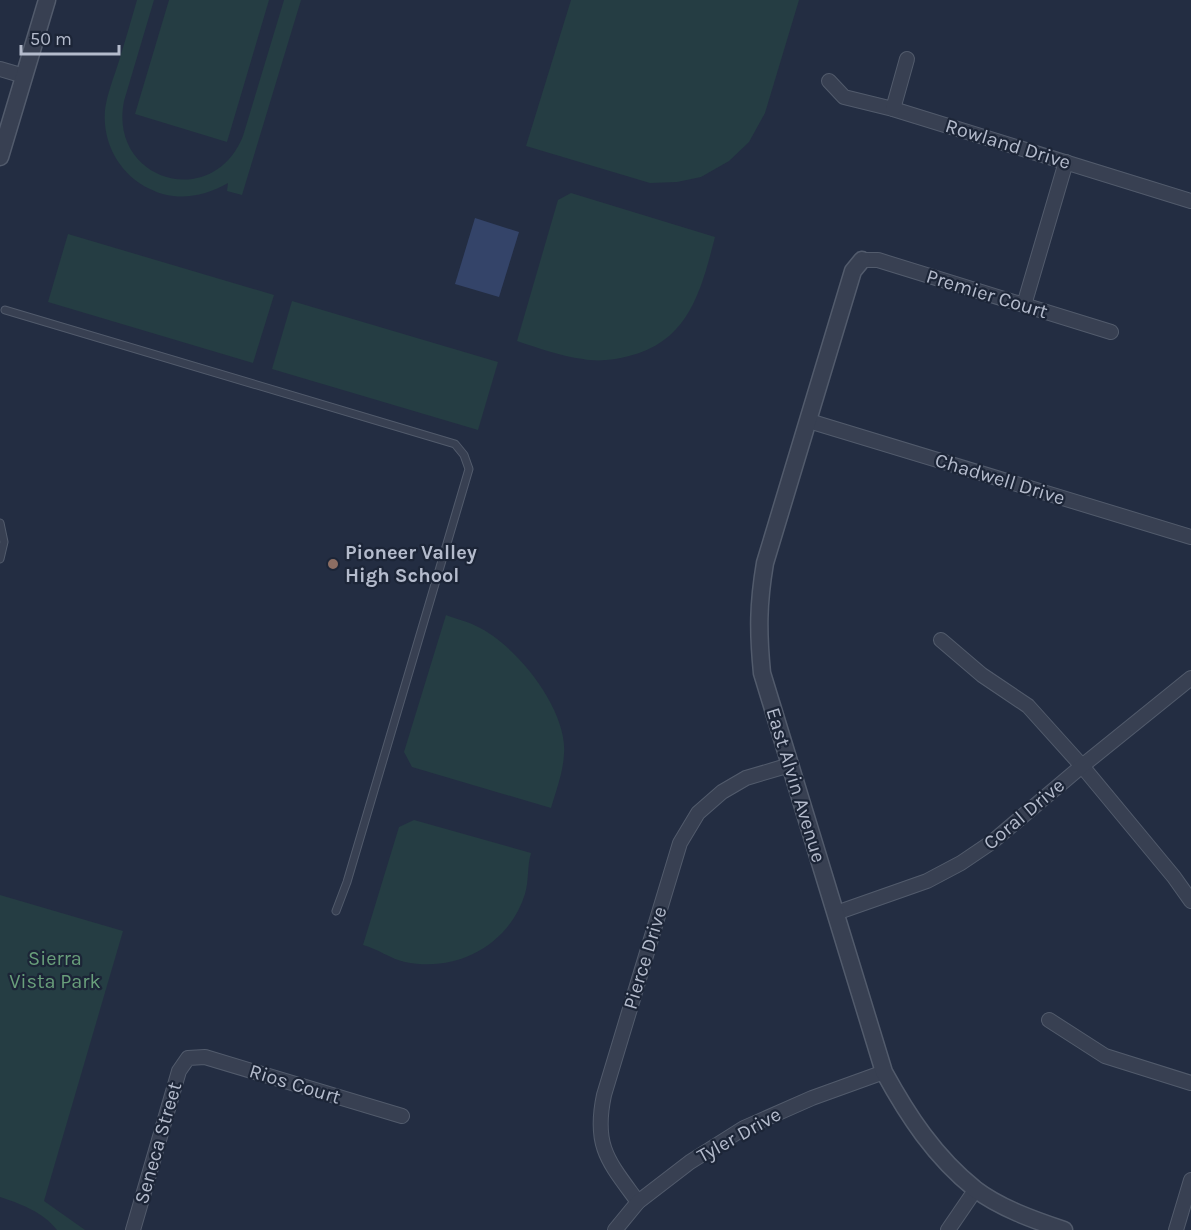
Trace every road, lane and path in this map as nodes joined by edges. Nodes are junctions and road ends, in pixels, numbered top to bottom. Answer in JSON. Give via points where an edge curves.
{"nodes":[{"id":1,"x":47,"y":0,"type":"edge"},
{"id":2,"x":907,"y":59,"type":"dead end"},
{"id":3,"x":0,"y":69,"type":"edge"},
{"id":4,"x":24,"y":76,"type":"junction"},
{"id":5,"x":830,"y":81,"type":"dead end"},
{"id":6,"x":893,"y":109,"type":"junction"},
{"id":7,"x":0,"y":157,"type":"edge"},
{"id":8,"x":1066,"y":162,"type":"junction"},
{"id":9,"x":1191,"y":201,"type":"edge"},
{"id":10,"x":862,"y":260,"type":"joint"},
{"id":11,"x":1024,"y":305,"type":"junction"},
{"id":12,"x":5,"y":310,"type":"dead end"},
{"id":13,"x":1111,"y":332,"type":"dead end"},
{"id":14,"x":809,"y":421,"type":"junction"},
{"id":15,"x":0,"y":522,"type":"edge"},
{"id":16,"x":1191,"y":537,"type":"edge"},
{"id":17,"x":0,"y":559,"type":"edge"},
{"id":18,"x":940,"y":640,"type":"dead end"},
{"id":19,"x":1191,"y":678,"type":"edge"},
{"id":20,"x":790,"y":765,"type":"junction"},
{"id":21,"x":1082,"y":766,"type":"junction"},
{"id":22,"x":1191,"y":901,"type":"edge"},
{"id":23,"x":336,"y":911,"type":"dead end"},
{"id":24,"x":836,"y":913,"type":"junction"},
{"id":25,"x":1049,"y":1020,"type":"dead end"},
{"id":26,"x":188,"y":1058,"type":"joint"},
{"id":27,"x":884,"y":1072,"type":"junction"},
{"id":28,"x":1191,"y":1083,"type":"edge"},
{"id":29,"x":402,"y":1116,"type":"dead end"},
{"id":30,"x":1191,"y":1180,"type":"edge"},
{"id":31,"x":976,"y":1189,"type":"junction"},
{"id":32,"x":638,"y":1202,"type":"junction"},
{"id":33,"x":133,"y":1230,"type":"edge"},
{"id":34,"x":615,"y":1230,"type":"edge"},
{"id":35,"x":948,"y":1230,"type":"edge"},
{"id":36,"x":1064,"y":1230,"type":"edge"},
{"id":37,"x":1176,"y":1230,"type":"edge"}],
"edges":[{"from":1,"to":4,"type":"street"},
{"from":2,"to":6,"type":"street"},
{"from":3,"to":4,"type":"street"},
{"from":4,"to":7,"type":"street"},
{"from":5,"to":6,"type":"street","name":"Rowland Drive","via":[[844,97]]},
{"from":6,"to":8,"type":"street","name":"Rowland Drive"},
{"from":8,"to":9,"type":"street","name":"Rowland Drive"},
{"from":8,"to":11,"type":"street"},
{"from":10,"to":11,"type":"street","name":"Premier Court","via":[[878,260]]},
{"from":10,"to":14,"type":"street","name":"East Alvin Avenue","via":[[853,272]]},
{"from":11,"to":13,"type":"street","name":"Premier Court"},
{"from":12,"to":23,"type":"lane","via":[[455,444],[464,455],[469,469]]},
{"from":14,"to":16,"type":"street","name":"Chadwell Drive"},
{"from":14,"to":20,"type":"street","name":"East Alvin Avenue","via":[[765,563],[759,600],[762,673]]},
{"from":15,"to":17,"type":"lane","via":[[4,542]]},
{"from":18,"to":21,"type":"street","via":[[1028,706]]},
{"from":19,"to":21,"type":"street","name":"Coral Drive"},
{"from":20,"to":24,"type":"street","name":"East Alvin Avenue"},
{"from":20,"to":32,"type":"street","name":"Pierce Drive","via":[[746,778],[722,792],[698,813],[680,843],[599,1116],[605,1153]]},
{"from":21,"to":22,"type":"street"},
{"from":21,"to":24,"type":"street","name":"Coral Drive","via":[[992,842],[961,863],[927,881]]},
{"from":24,"to":27,"type":"street","name":"East Alvin Avenue"},
{"from":25,"to":28,"type":"street","via":[[1105,1056]]},
{"from":26,"to":29,"type":"street","name":"Rios Court","via":[[205,1057]]},
{"from":26,"to":33,"type":"street","name":"Seneca Street","via":[[179,1071]]},
{"from":27,"to":31,"type":"street","name":"East Alvin Avenue","via":[[926,1140]]},
{"from":27,"to":32,"type":"street","name":"Tyler Drive","via":[[744,1128],[690,1162]]},
{"from":30,"to":37,"type":"street"},
{"from":31,"to":35,"type":"street"},
{"from":31,"to":36,"type":"street","name":"East Alvin Avenue","via":[[1000,1204]]},
{"from":32,"to":34,"type":"street","name":"Tyler Drive"}]}
